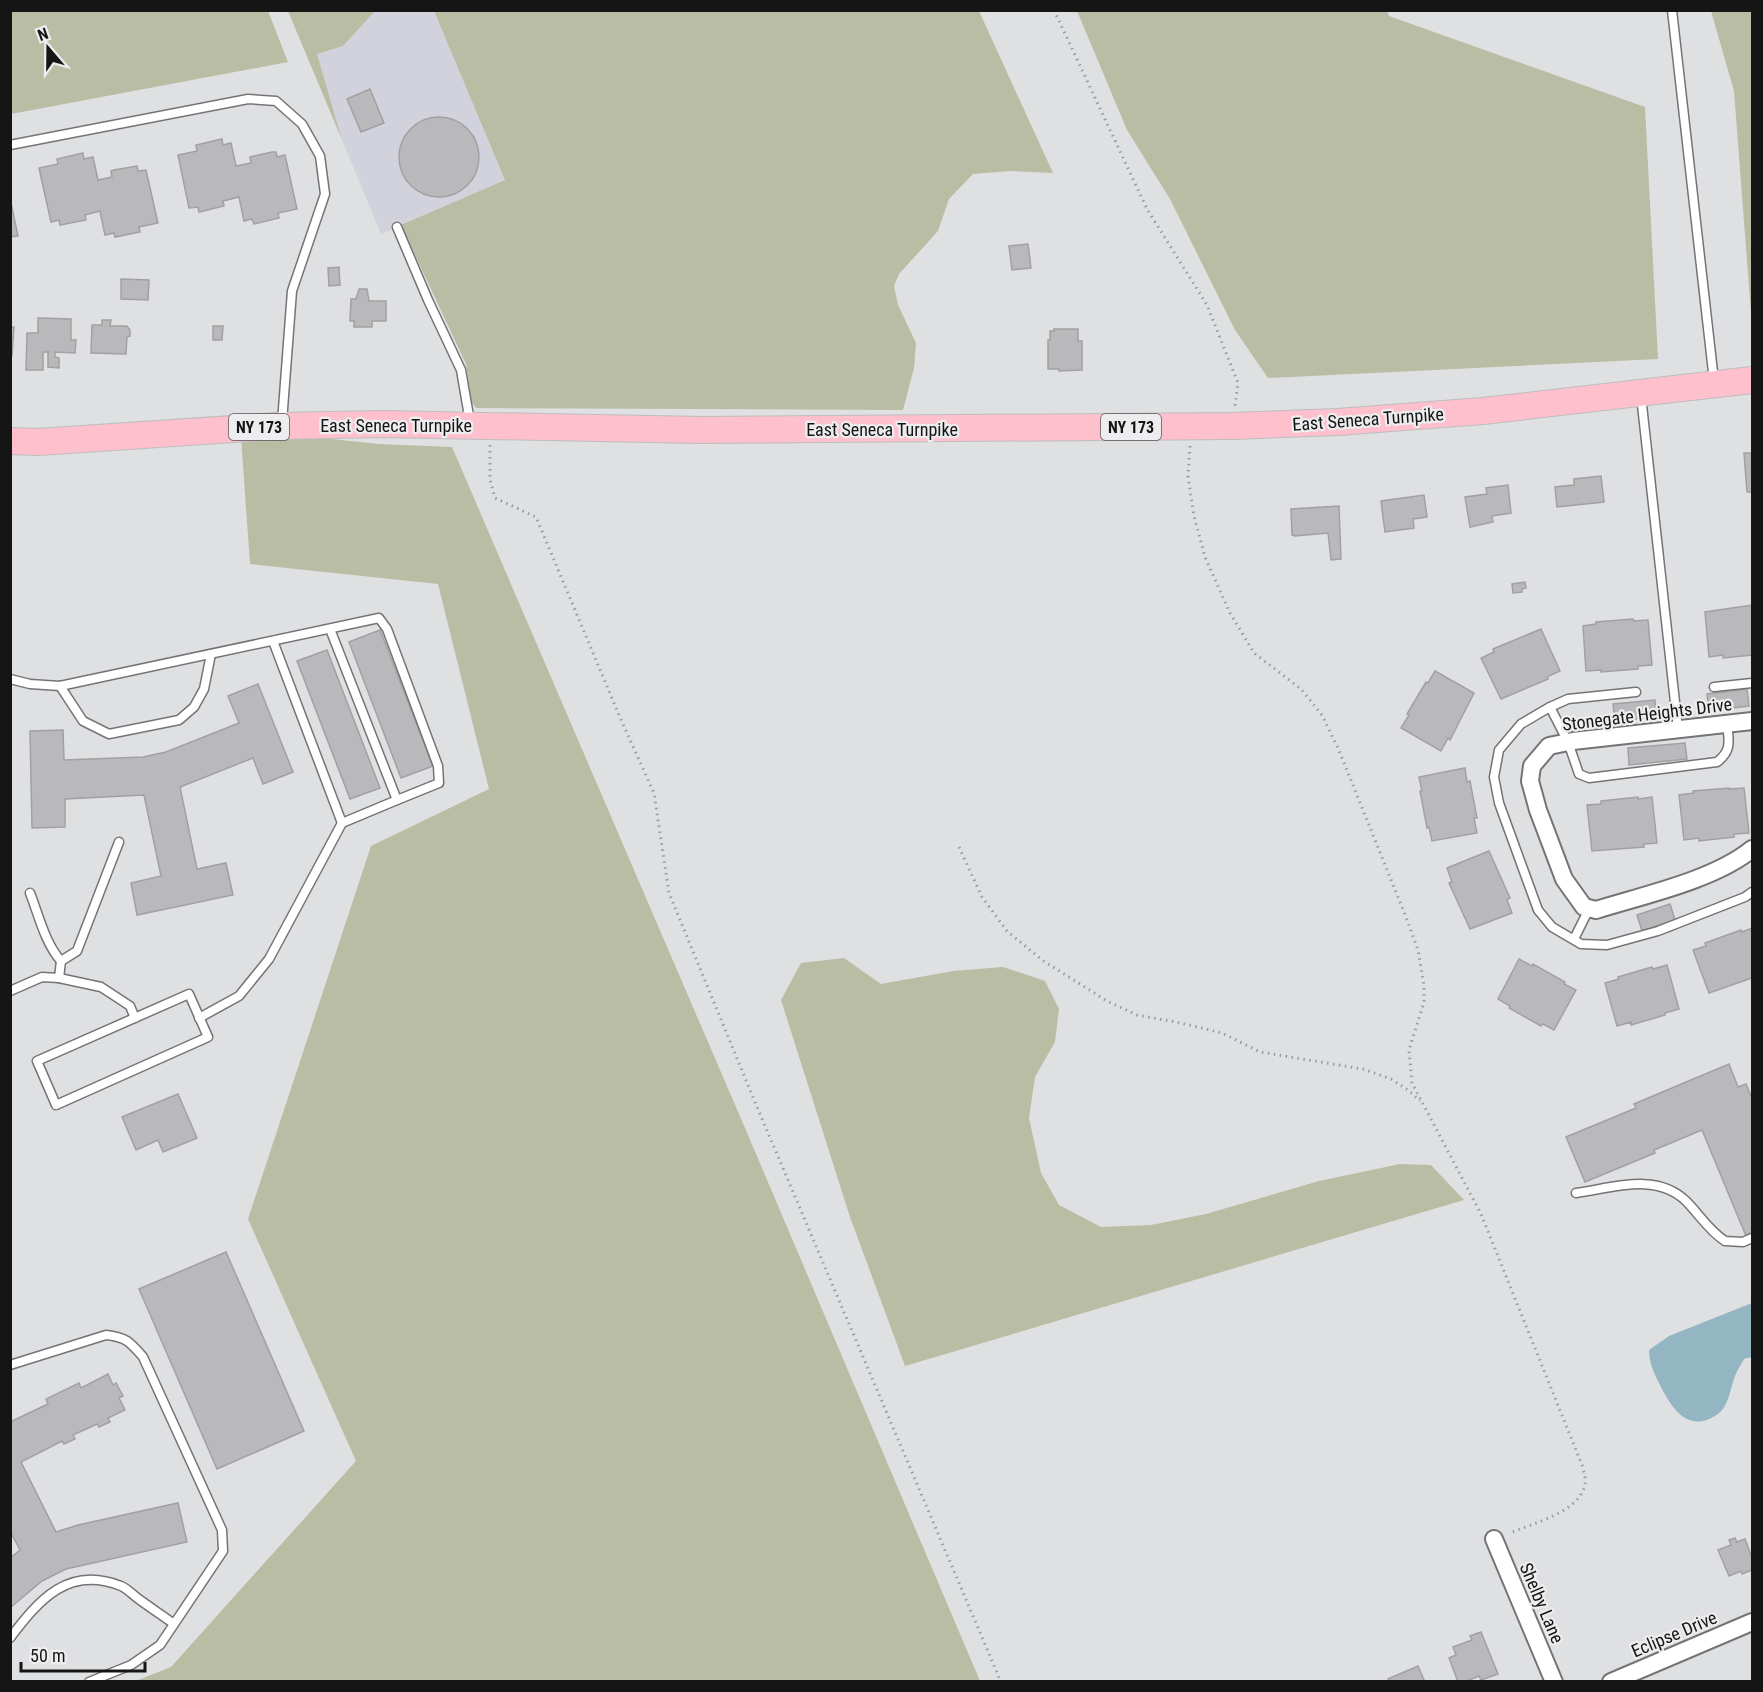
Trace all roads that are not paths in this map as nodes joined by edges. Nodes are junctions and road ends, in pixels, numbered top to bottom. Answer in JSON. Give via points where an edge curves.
{"nodes":[{"id":1,"x":1672,"y":10,"type":"edge"},
{"id":2,"x":10,"y":145,"type":"edge"},
{"id":3,"x":397,"y":227,"type":"dead end"},
{"id":4,"x":1752,"y":380,"type":"edge"},
{"id":5,"x":1714,"y":384,"type":"junction"},
{"id":6,"x":1641,"y":393,"type":"junction"},
{"id":7,"x":480,"y":425,"type":"junction"},
{"id":8,"x":282,"y":426,"type":"junction"},
{"id":9,"x":10,"y":441,"type":"edge"},
{"id":10,"x":330,"y":629,"type":"junction"},
{"id":11,"x":273,"y":641,"type":"junction"},
{"id":12,"x":211,"y":654,"type":"junction"},
{"id":13,"x":10,"y":679,"type":"edge"},
{"id":14,"x":1752,"y":683,"type":"edge"},
{"id":15,"x":60,"y":686,"type":"junction"},
{"id":16,"x":1714,"y":687,"type":"dead end"},
{"id":17,"x":1636,"y":692,"type":"dead end"},
{"id":18,"x":1550,"y":707,"type":"junction"},
{"id":19,"x":1752,"y":721,"type":"edge"},
{"id":20,"x":1727,"y":724,"type":"junction"},
{"id":21,"x":1678,"y":729,"type":"junction"},
{"id":22,"x":1568,"y":742,"type":"junction"},
{"id":23,"x":397,"y":800,"type":"junction"},
{"id":24,"x":342,"y":823,"type":"junction"},
{"id":25,"x":119,"y":842,"type":"dead end"},
{"id":26,"x":1752,"y":849,"type":"edge"},
{"id":27,"x":1752,"y":892,"type":"edge"},
{"id":28,"x":30,"y":893,"type":"dead end"},
{"id":29,"x":1589,"y":909,"type":"junction"},
{"id":30,"x":1574,"y":939,"type":"junction"},
{"id":31,"x":61,"y":961,"type":"junction"},
{"id":32,"x":59,"y":978,"type":"junction"},
{"id":33,"x":10,"y":991,"type":"edge"},
{"id":34,"x":135,"y":1018,"type":"junction"},
{"id":35,"x":200,"y":1018,"type":"junction"},
{"id":36,"x":1576,"y":1193,"type":"dead end"},
{"id":37,"x":1752,"y":1238,"type":"edge"},
{"id":38,"x":10,"y":1365,"type":"edge"},
{"id":39,"x":1494,"y":1539,"type":"road end"},
{"id":40,"x":1752,"y":1622,"type":"edge"},
{"id":41,"x":174,"y":1624,"type":"junction"},
{"id":42,"x":10,"y":1638,"type":"edge"},
{"id":43,"x":89,"y":1682,"type":"edge"},
{"id":44,"x":1554,"y":1682,"type":"edge"},
{"id":45,"x":1611,"y":1682,"type":"edge"}],
"edges":[{"from":1,"to":5,"type":"lane"},
{"from":2,"to":8,"type":"lane","via":[[248,99],[276,100],[302,124],[320,156],[325,194],[292,291]]},
{"from":3,"to":7,"type":"lane","via":[[461,370]]},
{"from":4,"to":5,"type":"main road","name":"East Seneca Turnpike","number":"NY 173"},
{"from":5,"to":6,"type":"main road","name":"East Seneca Turnpike","number":"NY 173"},
{"from":6,"to":7,"type":"main road","name":"East Seneca Turnpike","number":"NY 173","via":[[1472,412],[1233,426],[701,430]]},
{"from":6,"to":21,"type":"lane"},
{"from":7,"to":8,"type":"main road","name":"East Seneca Turnpike","number":"NY 173"},
{"from":8,"to":9,"type":"main road","name":"East Seneca Turnpike","number":"NY 173"},
{"from":10,"to":11,"type":"lane"},
{"from":10,"to":23,"type":"lane"},
{"from":10,"to":23,"type":"lane","via":[[379,618],[387,628],[438,766],[440,783]]},
{"from":11,"to":12,"type":"lane"},
{"from":11,"to":24,"type":"lane"},
{"from":12,"to":15,"type":"lane"},
{"from":12,"to":15,"type":"lane","via":[[204,689],[194,707],[179,720],[109,734],[83,721]]},
{"from":13,"to":15,"type":"lane"},
{"from":14,"to":16,"type":"lane"},
{"from":17,"to":18,"type":"lane","via":[[1568,699]]},
{"from":18,"to":22,"type":"lane"},
{"from":18,"to":30,"type":"lane","via":[[1521,724],[1499,750],[1494,777],[1499,803],[1538,910],[1552,927]]},
{"from":19,"to":20,"type":"street","name":"Stonegate Heights Drive"},
{"from":20,"to":21,"type":"street","name":"Stonegate Heights Drive"},
{"from":20,"to":22,"type":"lane","via":[[1730,747],[1717,762],[1589,778],[1579,774]]},
{"from":21,"to":22,"type":"street","name":"Stonegate Heights Drive"},
{"from":22,"to":29,"type":"street","name":"Stonegate Heights Drive","via":[[1549,746],[1532,766],[1530,781],[1564,879]]},
{"from":23,"to":24,"type":"lane"},
{"from":24,"to":35,"type":"lane","via":[[269,959],[239,996]]},
{"from":25,"to":31,"type":"lane","via":[[76,951]]},
{"from":26,"to":29,"type":"street","via":[[1736,862],[1683,883]]},
{"from":27,"to":30,"type":"lane","via":[[1658,931],[1607,945],[1581,944]]},
{"from":28,"to":31,"type":"lane","via":[[48,941]]},
{"from":29,"to":30,"type":"lane"},
{"from":31,"to":32,"type":"lane"},
{"from":32,"to":33,"type":"lane","via":[[42,978]]},
{"from":32,"to":34,"type":"lane","via":[[101,987],[130,1006]]},
{"from":34,"to":35,"type":"lane","via":[[189,994]]},
{"from":34,"to":35,"type":"lane","via":[[36,1061],[56,1105],[208,1037]]},
{"from":36,"to":37,"type":"lane","via":[[1658,1184],[1676,1192],[1725,1241]]},
{"from":38,"to":41,"type":"lane","via":[[106,1335],[121,1336],[143,1357],[222,1530],[223,1551]]},
{"from":39,"to":44,"type":"street","name":"Shelby Lane"},
{"from":40,"to":45,"type":"street","name":"Eclipse Drive"},
{"from":41,"to":42,"type":"lane","via":[[123,1587],[98,1580],[74,1581],[35,1606]]},
{"from":41,"to":43,"type":"lane","via":[[160,1645],[131,1665]]}]}
